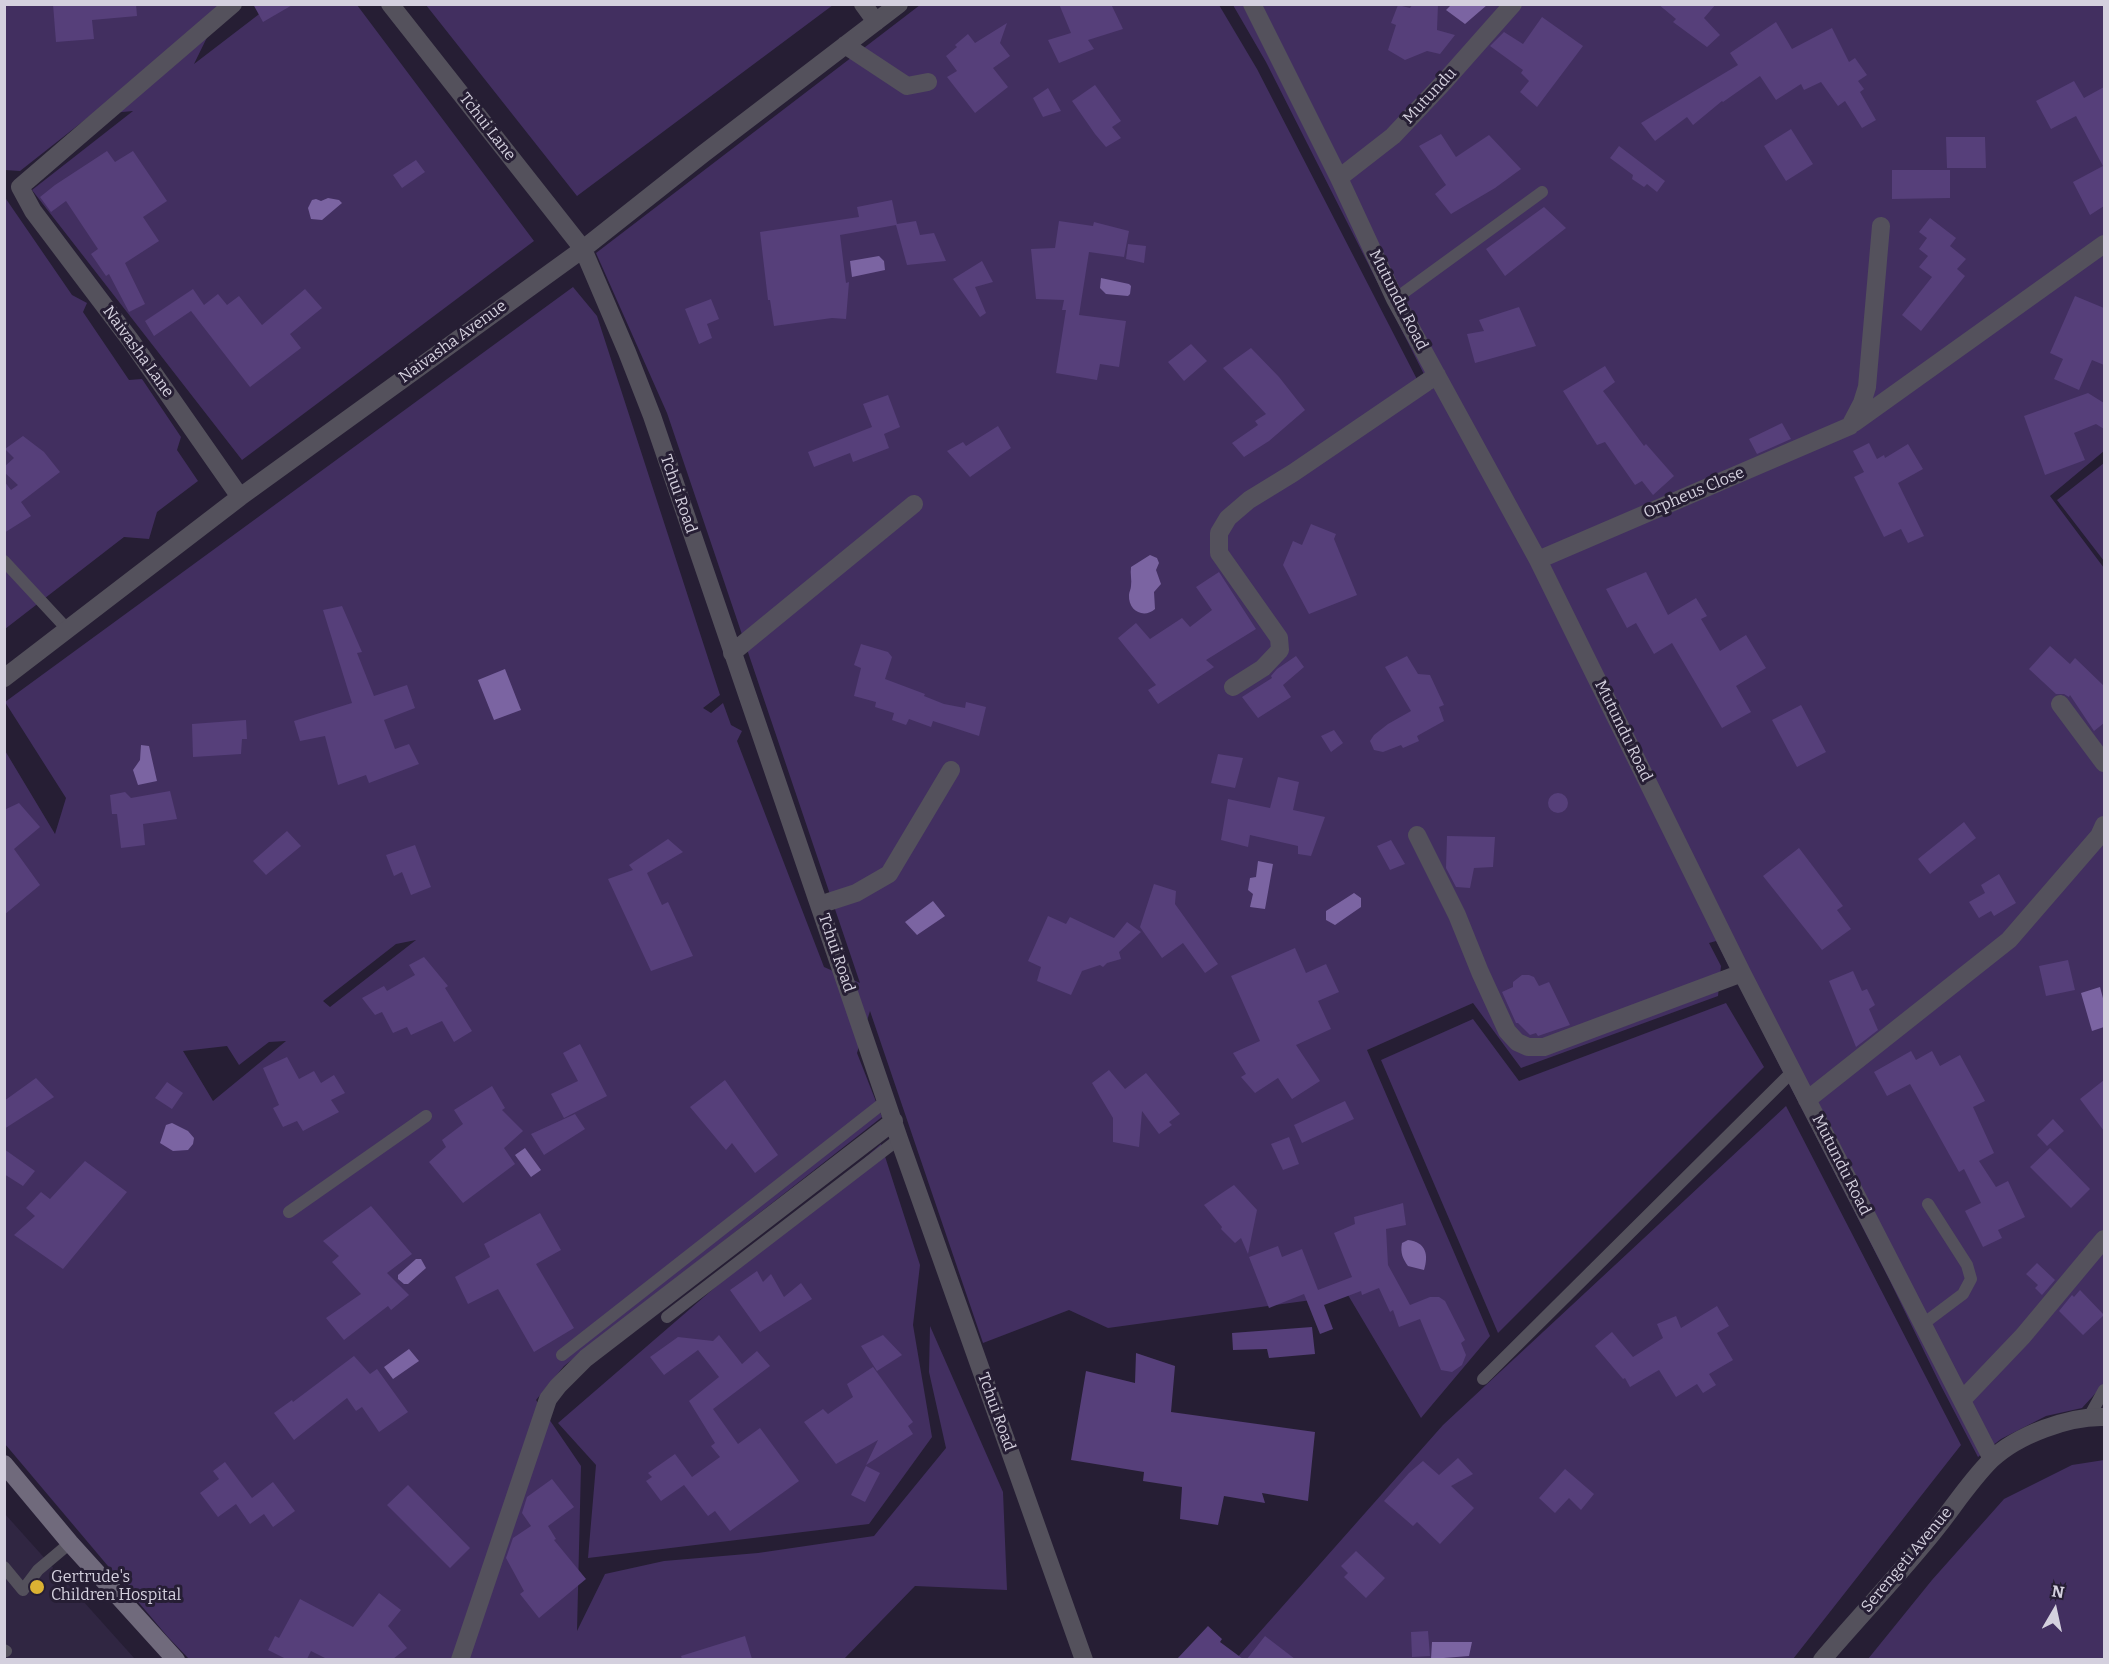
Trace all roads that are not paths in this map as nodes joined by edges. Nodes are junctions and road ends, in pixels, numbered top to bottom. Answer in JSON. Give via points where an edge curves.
{"nodes":[{"id":1,"x":233,"y":4,"type":"edge"},
{"id":2,"x":390,"y":4,"type":"edge"},
{"id":3,"x":863,"y":4,"type":"edge"},
{"id":4,"x":900,"y":4,"type":"edge"},
{"id":5,"x":1251,"y":4,"type":"edge"},
{"id":6,"x":1513,"y":4,"type":"edge"},
{"id":7,"x":876,"y":22,"type":"junction"},
{"id":8,"x":845,"y":45,"type":"junction"},
{"id":9,"x":928,"y":82,"type":"dead end"},
{"id":10,"x":1339,"y":178,"type":"junction"},
{"id":11,"x":1542,"y":192,"type":"dead end"},
{"id":12,"x":1881,"y":226,"type":"dead end"},
{"id":13,"x":2104,"y":244,"type":"edge"},
{"id":14,"x":583,"y":249,"type":"junction"},
{"id":15,"x":1395,"y":298,"type":"junction"},
{"id":16,"x":1437,"y":375,"type":"junction"},
{"id":17,"x":1850,"y":426,"type":"junction"},
{"id":18,"x":240,"y":497,"type":"junction"},
{"id":19,"x":914,"y":504,"type":"dead end"},
{"id":20,"x":1538,"y":560,"type":"junction"},
{"id":21,"x":4,"y":561,"type":"edge"},
{"id":22,"x":68,"y":630,"type":"junction"},
{"id":23,"x":732,"y":653,"type":"junction"},
{"id":24,"x":4,"y":678,"type":"edge"},
{"id":25,"x":1233,"y":687,"type":"dead end"},
{"id":26,"x":2060,"y":704,"type":"dead end"},
{"id":27,"x":2104,"y":763,"type":"edge"},
{"id":28,"x":951,"y":770,"type":"dead end"},
{"id":29,"x":2104,"y":825,"type":"edge"},
{"id":30,"x":1417,"y":835,"type":"dead end"},
{"id":31,"x":819,"y":905,"type":"junction"},
{"id":32,"x":1742,"y":973,"type":"junction"},
{"id":33,"x":1793,"y":1071,"type":"junction"},
{"id":34,"x":886,"y":1100,"type":"junction"},
{"id":35,"x":1807,"y":1100,"type":"junction"},
{"id":36,"x":426,"y":1116,"type":"dead end"},
{"id":37,"x":894,"y":1121,"type":"junction"},
{"id":38,"x":898,"y":1139,"type":"junction"},
{"id":39,"x":1928,"y":1204,"type":"dead end"},
{"id":40,"x":289,"y":1212,"type":"dead end"},
{"id":41,"x":2104,"y":1239,"type":"edge"},
{"id":42,"x":667,"y":1317,"type":"dead end"},
{"id":43,"x":1923,"y":1323,"type":"junction"},
{"id":44,"x":562,"y":1355,"type":"dead end"},
{"id":45,"x":1483,"y":1379,"type":"dead end"},
{"id":46,"x":2104,"y":1390,"type":"edge"},
{"id":47,"x":1962,"y":1400,"type":"junction"},
{"id":48,"x":2097,"y":1417,"type":"edge"},
{"id":49,"x":1992,"y":1459,"type":"junction"},
{"id":50,"x":4,"y":1464,"type":"edge"},
{"id":51,"x":70,"y":1543,"type":"junction"},
{"id":52,"x":4,"y":1568,"type":"edge"},
{"id":53,"x":176,"y":1659,"type":"edge"},
{"id":54,"x":460,"y":1659,"type":"edge"},
{"id":55,"x":1084,"y":1659,"type":"edge"},
{"id":56,"x":1822,"y":1659,"type":"edge"}],
"edges":[{"from":1,"to":18,"type":"street","name":"Naivasha Lane","via":[[20,187],[33,211],[131,341]]},
{"from":2,"to":14,"type":"street","name":"Tchui Lane"},
{"from":3,"to":7,"type":"street"},
{"from":4,"to":7,"type":"street","name":"Naivasha Avenue"},
{"from":5,"to":10,"type":"street","name":"Mutundu Road"},
{"from":6,"to":10,"type":"street","name":"Mutundu","via":[[1393,135]]},
{"from":7,"to":8,"type":"street","name":"Naivasha Avenue"},
{"from":8,"to":9,"type":"street","via":[[907,86]]},
{"from":8,"to":14,"type":"street","name":"Naivasha Avenue"},
{"from":10,"to":15,"type":"street","name":"Mutundu Road"},
{"from":11,"to":15,"type":"lane"},
{"from":12,"to":17,"type":"street","via":[[1867,387]]},
{"from":13,"to":17,"type":"street","name":"Orpheus Close"},
{"from":14,"to":18,"type":"street","name":"Naivasha Avenue"},
{"from":14,"to":23,"type":"street","name":"Tchui Road","via":[[652,416]]},
{"from":15,"to":16,"type":"street","name":"Mutundu Road"},
{"from":16,"to":20,"type":"street","name":"Mutundu Road"},
{"from":16,"to":25,"type":"street","via":[[1228,518],[1219,533],[1218,553],[1279,638],[1280,650],[1263,668]]},
{"from":17,"to":20,"type":"street","name":"Orpheus Close"},
{"from":18,"to":22,"type":"street","name":"Naivasha Avenue"},
{"from":19,"to":23,"type":"street"},
{"from":20,"to":32,"type":"street","name":"Mutundu Road"},
{"from":21,"to":22,"type":"lane"},
{"from":22,"to":24,"type":"street","name":"Naivasha Avenue"},
{"from":23,"to":31,"type":"street","name":"Tchui Road"},
{"from":26,"to":27,"type":"street"},
{"from":28,"to":31,"type":"street","via":[[889,874],[856,893]]},
{"from":29,"to":35,"type":"street","via":[[2099,836],[2009,940]]},
{"from":30,"to":32,"type":"street","via":[[1507,1031],[1528,1047],[1544,1047]]},
{"from":31,"to":34,"type":"street","name":"Tchui Road"},
{"from":32,"to":33,"type":"street","name":"Mutundu Road"},
{"from":33,"to":35,"type":"street","name":"Mutundu Road"},
{"from":33,"to":45,"type":"lane"},
{"from":34,"to":37,"type":"street","name":"Tchui Road"},
{"from":34,"to":44,"type":"lane"},
{"from":35,"to":43,"type":"street","name":"Mutundu Road"},
{"from":36,"to":40,"type":"lane"},
{"from":37,"to":38,"type":"street","name":"Tchui Road"},
{"from":37,"to":54,"type":"street","via":[[586,1358],[558,1386],[548,1399]]},
{"from":38,"to":42,"type":"lane"},
{"from":38,"to":55,"type":"street","name":"Tchui Road"},
{"from":39,"to":43,"type":"lane","via":[[1967,1265],[1971,1279],[1963,1294]]},
{"from":41,"to":47,"type":"street","via":[[2023,1336]]},
{"from":43,"to":47,"type":"street","name":"Mutundu Road"},
{"from":46,"to":48,"type":"lane"},
{"from":47,"to":49,"type":"street","name":"Mutundu Road"},
{"from":48,"to":49,"type":"street","name":"Serengeti Avenue","via":[[2051,1426]]},
{"from":49,"to":56,"type":"street","name":"Serengeti Avenue"},
{"from":50,"to":51,"type":"main road"},
{"from":51,"to":52,"type":"lane","via":[[38,1570],[23,1590]]},
{"from":51,"to":53,"type":"main road"}]}
